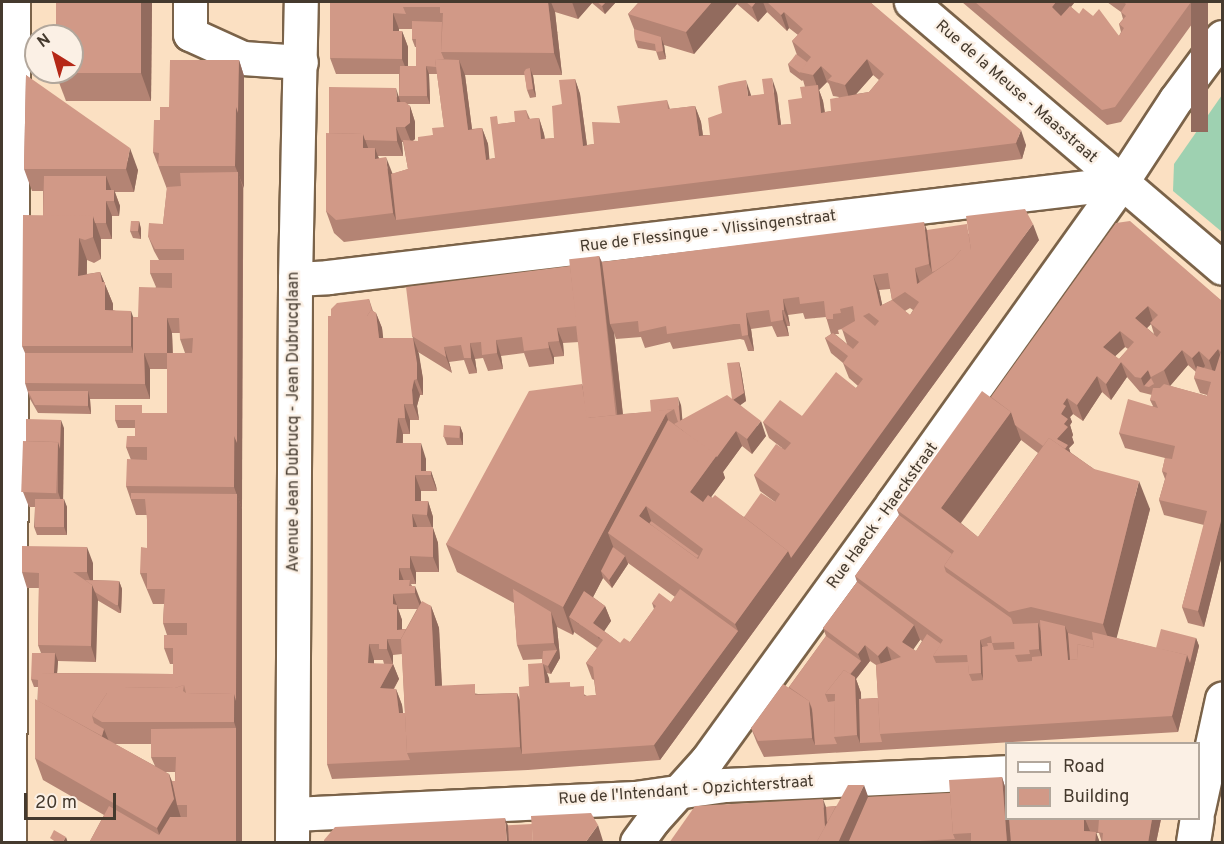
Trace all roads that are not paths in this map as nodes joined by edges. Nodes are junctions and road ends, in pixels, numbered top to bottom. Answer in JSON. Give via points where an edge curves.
{"nodes":[{"id":1,"x":14,"y":2,"type":"edge"},
{"id":2,"x":190,"y":2,"type":"edge"},
{"id":3,"x":301,"y":2,"type":"edge"},
{"id":4,"x":911,"y":2,"type":"edge"},
{"id":5,"x":1222,"y":37,"type":"edge"},
{"id":6,"x":301,"y":62,"type":"junction"},
{"id":7,"x":1121,"y":183,"type":"junction"},
{"id":8,"x":1222,"y":267,"type":"edge"},
{"id":9,"x":295,"y":279,"type":"junction"},
{"id":10,"x":1222,"y":699,"type":"edge"},
{"id":11,"x":1210,"y":761,"type":"edge"},
{"id":12,"x":1005,"y":772,"type":"edge"},
{"id":13,"x":679,"y":792,"type":"junction"},
{"id":14,"x":1200,"y":801,"type":"edge"},
{"id":15,"x":1197,"y":820,"type":"edge"},
{"id":16,"x":292,"y":828,"type":"edge"},
{"id":17,"x":9,"y":843,"type":"edge"},
{"id":18,"x":637,"y":843,"type":"edge"},
{"id":19,"x":1193,"y":843,"type":"edge"}],
"edges":[{"from":1,"to":17,"type":"street"},
{"from":2,"to":6,"type":"street","via":[[190,34],[243,58]]},
{"from":3,"to":6,"type":"street","name":"Avenue Jean Dubrucq - Jean Dubrucqlaan"},
{"from":4,"to":7,"type":"street","name":"Rue de la Meuse - Maasstraat"},
{"from":5,"to":7,"type":"street","name":"Rue Haeck - Haeckstraat"},
{"from":6,"to":9,"type":"street","name":"Avenue Jean Dubrucq - Jean Dubrucqlaan"},
{"from":7,"to":8,"type":"street","name":"Rue de la Meuse - Maasstraat"},
{"from":7,"to":9,"type":"street","name":"Rue de Flessingue - Vlissingenstraat"},
{"from":7,"to":13,"type":"street","name":"Rue Haeck - Haeckstraat","via":[[714,751]]},
{"from":9,"to":16,"type":"street","name":"Avenue Jean Dubrucq - Jean Dubrucqlaan"},
{"from":10,"to":11,"type":"street"},
{"from":11,"to":14,"type":"street"},
{"from":12,"to":13,"type":"street","name":"Rue de l'Intendant - Opzichterstraat","via":[[725,785]]},
{"from":13,"to":16,"type":"street","name":"Rue de l'Intendant - Opzichterstraat"},
{"from":13,"to":18,"type":"street","name":"Rue Haeck - Haeckstraat"},
{"from":15,"to":19,"type":"street"}]}
